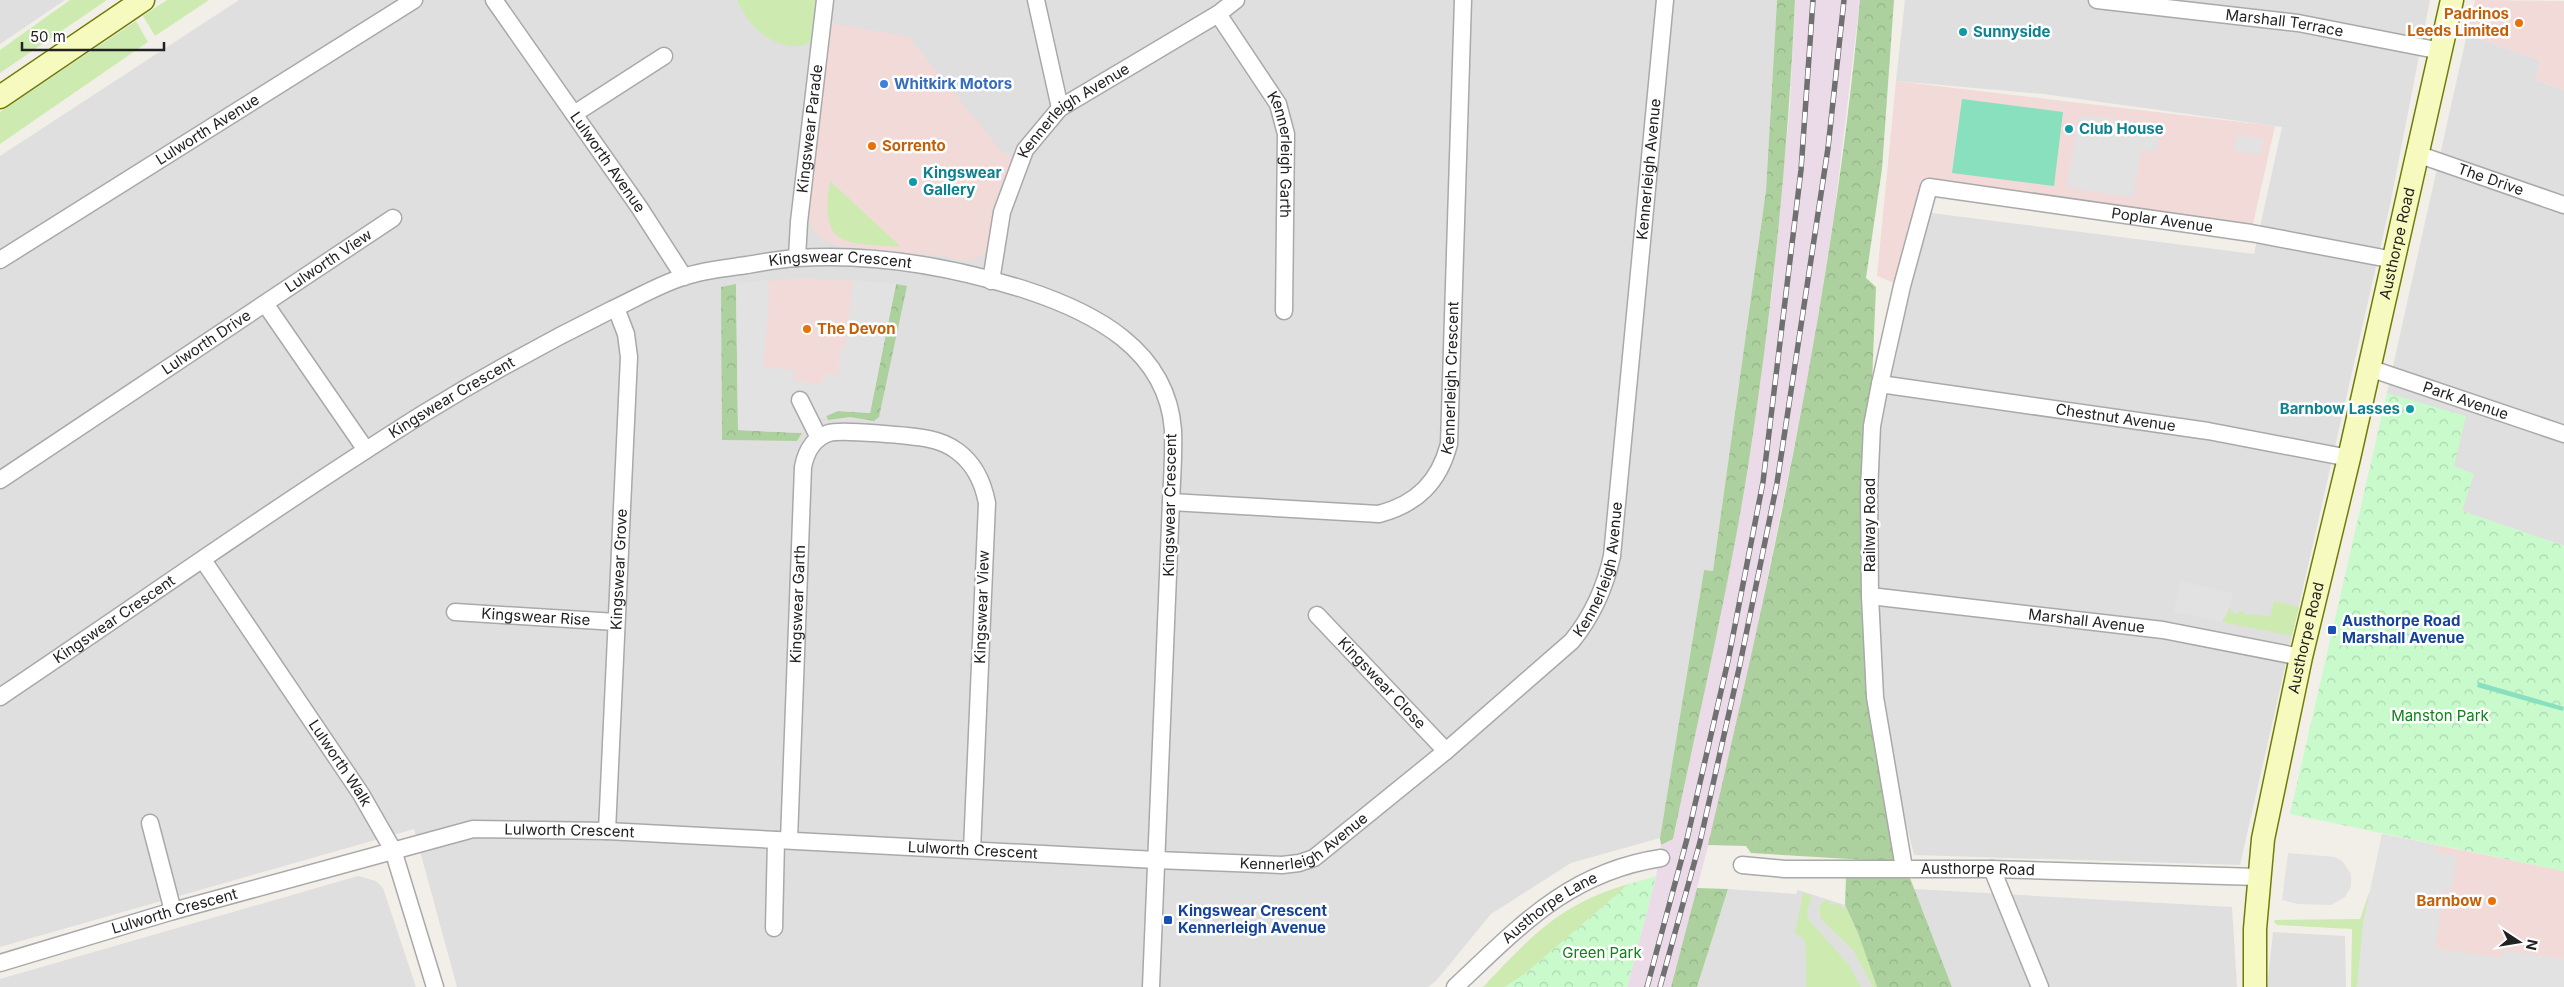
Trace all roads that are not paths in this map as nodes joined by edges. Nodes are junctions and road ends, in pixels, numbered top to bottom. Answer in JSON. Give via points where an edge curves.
{"nodes":[{"id":1,"x":143,"y":0,"type":"edge"},
{"id":2,"x":414,"y":0,"type":"edge"},
{"id":3,"x":494,"y":0,"type":"edge"},
{"id":4,"x":826,"y":0,"type":"edge"},
{"id":5,"x":1036,"y":0,"type":"edge"},
{"id":6,"x":1236,"y":0,"type":"edge"},
{"id":7,"x":1463,"y":0,"type":"edge"},
{"id":8,"x":1665,"y":0,"type":"edge"},
{"id":9,"x":2097,"y":0,"type":"edge"},
{"id":10,"x":2452,"y":0,"type":"edge"},
{"id":11,"x":1218,"y":14,"type":"junction"},
{"id":12,"x":2441,"y":50,"type":"junction"},
{"id":13,"x":664,"y":56,"type":"dead end"},
{"id":14,"x":0,"y":98,"type":"edge"},
{"id":15,"x":1060,"y":108,"type":"junction"},
{"id":16,"x":574,"y":114,"type":"junction"},
{"id":17,"x":2417,"y":154,"type":"junction"},
{"id":18,"x":1929,"y":187,"type":"joint"},
{"id":19,"x":2564,"y":205,"type":"edge"},
{"id":20,"x":393,"y":218,"type":"dead end"},
{"id":21,"x":797,"y":258,"type":"junction"},
{"id":22,"x":0,"y":260,"type":"edge"},
{"id":23,"x":2394,"y":260,"type":"junction"},
{"id":24,"x":684,"y":277,"type":"junction"},
{"id":25,"x":991,"y":281,"type":"junction"},
{"id":26,"x":266,"y":305,"type":"junction"},
{"id":27,"x":616,"y":308,"type":"junction"},
{"id":28,"x":1284,"y":311,"type":"dead end"},
{"id":29,"x":2369,"y":368,"type":"junction"},
{"id":30,"x":1880,"y":384,"type":"junction"},
{"id":31,"x":800,"y":400,"type":"dead end"},
{"id":32,"x":2564,"y":434,"type":"edge"},
{"id":33,"x":819,"y":438,"type":"junction"},
{"id":34,"x":366,"y":450,"type":"junction"},
{"id":35,"x":2348,"y":458,"type":"junction"},
{"id":36,"x":0,"y":480,"type":"edge"},
{"id":37,"x":1171,"y":502,"type":"junction"},
{"id":38,"x":202,"y":560,"type":"junction"},
{"id":39,"x":1870,"y":596,"type":"junction"},
{"id":40,"x":455,"y":612,"type":"dead end"},
{"id":41,"x":1317,"y":615,"type":"dead end"},
{"id":42,"x":616,"y":622,"type":"junction"},
{"id":43,"x":2300,"y":657,"type":"junction"},
{"id":44,"x":0,"y":697,"type":"edge"},
{"id":45,"x":1446,"y":751,"type":"junction"},
{"id":46,"x":150,"y":824,"type":"dead end"},
{"id":47,"x":607,"y":831,"type":"junction"},
{"id":48,"x":782,"y":840,"type":"junction"},
{"id":49,"x":393,"y":850,"type":"junction"},
{"id":50,"x":972,"y":850,"type":"junction"},
{"id":51,"x":1661,"y":858,"type":"dead end"},
{"id":52,"x":1156,"y":860,"type":"junction"},
{"id":53,"x":1742,"y":865,"type":"dead end"},
{"id":54,"x":1897,"y":868,"type":"junction"},
{"id":55,"x":1992,"y":869,"type":"junction"},
{"id":56,"x":2258,"y":878,"type":"junction"},
{"id":57,"x":173,"y":911,"type":"junction"},
{"id":58,"x":774,"y":928,"type":"dead end"},
{"id":59,"x":0,"y":963,"type":"edge"},
{"id":60,"x":435,"y":987,"type":"edge"},
{"id":61,"x":1151,"y":987,"type":"edge"},
{"id":62,"x":1455,"y":987,"type":"edge"},
{"id":63,"x":2040,"y":987,"type":"edge"},
{"id":64,"x":2255,"y":987,"type":"edge"}],
"edges":[{"from":1,"to":14,"type":"street"},
{"from":2,"to":22,"type":"street","name":"Lulworth Avenue"},
{"from":3,"to":16,"type":"street","name":"Lulworth Avenue"},
{"from":4,"to":21,"type":"street","name":"Kingswear Parade"},
{"from":5,"to":15,"type":"street"},
{"from":6,"to":11,"type":"street","name":"Kennerleigh Avenue"},
{"from":7,"to":37,"type":"street","name":"Kennerleigh Crescent","via":[[1449,444],[1439,472],[1420,496],[1379,514]]},
{"from":8,"to":45,"type":"street","name":"Kennerleigh Avenue","via":[[1612,556],[1606,582],[1588,619],[1572,641]]},
{"from":9,"to":12,"type":"street","name":"Marshall Terrace","via":[[2298,23]]},
{"from":10,"to":12,"type":"street","name":"Austhorpe Road"},
{"from":11,"to":15,"type":"street","name":"Kennerleigh Avenue"},
{"from":11,"to":28,"type":"street","name":"Kennerleigh Garth","via":[[1284,118]]},
{"from":12,"to":17,"type":"street","name":"Austhorpe Road"},
{"from":13,"to":16,"type":"street"},
{"from":15,"to":25,"type":"street","name":"Kennerleigh Avenue","via":[[1025,150],[1002,212]]},
{"from":16,"to":24,"type":"street","name":"Lulworth Avenue"},
{"from":17,"to":19,"type":"street","name":"The Drive"},
{"from":17,"to":23,"type":"street","name":"Austhorpe Road"},
{"from":18,"to":23,"type":"street","name":"Poplar Avenue","via":[[2251,233]]},
{"from":18,"to":30,"type":"street","name":"Railway Road"},
{"from":20,"to":26,"type":"street","name":"Lulworth View"},
{"from":21,"to":24,"type":"street","name":"Kingswear Crescent"},
{"from":21,"to":25,"type":"street","name":"Kingswear Crescent","via":[[912,263]]},
{"from":23,"to":29,"type":"street","name":"Austhorpe Road"},
{"from":24,"to":27,"type":"street","name":"Kingswear Crescent"},
{"from":25,"to":37,"type":"street","name":"Kingswear Crescent","via":[[1076,309],[1115,330],[1137,350],[1158,381],[1171,416]]},
{"from":26,"to":34,"type":"street","name":"Lulworth Drive"},
{"from":26,"to":36,"type":"street","name":"Lulworth Drive"},
{"from":27,"to":34,"type":"street","name":"Kingswear Crescent","via":[[487,374]]},
{"from":27,"to":42,"type":"street","name":"Kingswear Grove","via":[[626,334],[629,357]]},
{"from":29,"to":32,"type":"street","name":"Park Avenue"},
{"from":29,"to":35,"type":"street","name":"Austhorpe Road"},
{"from":30,"to":35,"type":"street","name":"Chestnut Avenue","via":[[2208,431]]},
{"from":30,"to":39,"type":"street","name":"Railway Road","via":[[1872,426]]},
{"from":31,"to":33,"type":"street"},
{"from":33,"to":48,"type":"street","name":"Kingswear Garth","via":[[805,456],[803,467]]},
{"from":33,"to":50,"type":"street","name":"Kingswear View","via":[[841,430],[944,443],[969,461],[984,488]]},
{"from":34,"to":38,"type":"street","name":"Kingswear Crescent"},
{"from":35,"to":43,"type":"street","name":"Austhorpe Road"},
{"from":37,"to":52,"type":"street","name":"Kingswear Crescent"},
{"from":38,"to":44,"type":"street","name":"Kingswear Crescent"},
{"from":38,"to":49,"type":"street","name":"Lulworth Walk","via":[[361,794]]},
{"from":39,"to":43,"type":"street","name":"Marshall Avenue","via":[[2163,630]]},
{"from":39,"to":54,"type":"street","name":"Railway Road","via":[[1875,697]]},
{"from":40,"to":42,"type":"street","name":"Kingswear Rise"},
{"from":41,"to":45,"type":"street","name":"Kingswear Close"},
{"from":42,"to":47,"type":"street","name":"Kingswear Grove"},
{"from":43,"to":56,"type":"street","name":"Austhorpe Road"},
{"from":45,"to":52,"type":"street","name":"Kennerleigh Avenue","via":[[1314,858],[1282,865]]},
{"from":46,"to":57,"type":"street"},
{"from":47,"to":48,"type":"street","name":"Lulworth Crescent"},
{"from":47,"to":49,"type":"street","name":"Lulworth Crescent","via":[[473,829]]},
{"from":48,"to":50,"type":"street","name":"Lulworth Crescent"},
{"from":48,"to":58,"type":"street","name":"Kingswear Garth"},
{"from":49,"to":57,"type":"street","name":"Lulworth Crescent"},
{"from":49,"to":60,"type":"street","name":"Lulworth Walk"},
{"from":50,"to":52,"type":"street","name":"Lulworth Crescent"},
{"from":51,"to":62,"type":"street","name":"Austhorpe Lane","via":[[1604,872],[1563,893]]},
{"from":52,"to":61,"type":"street","name":"Kingswear Crescent"},
{"from":53,"to":54,"type":"street","name":"Austhorpe Road","via":[[1785,869]]},
{"from":54,"to":55,"type":"street","name":"Austhorpe Road"},
{"from":55,"to":56,"type":"street","name":"Austhorpe Road"},
{"from":55,"to":63,"type":"street"},
{"from":56,"to":64,"type":"street"},
{"from":57,"to":59,"type":"street","name":"Lulworth Crescent"}]}
